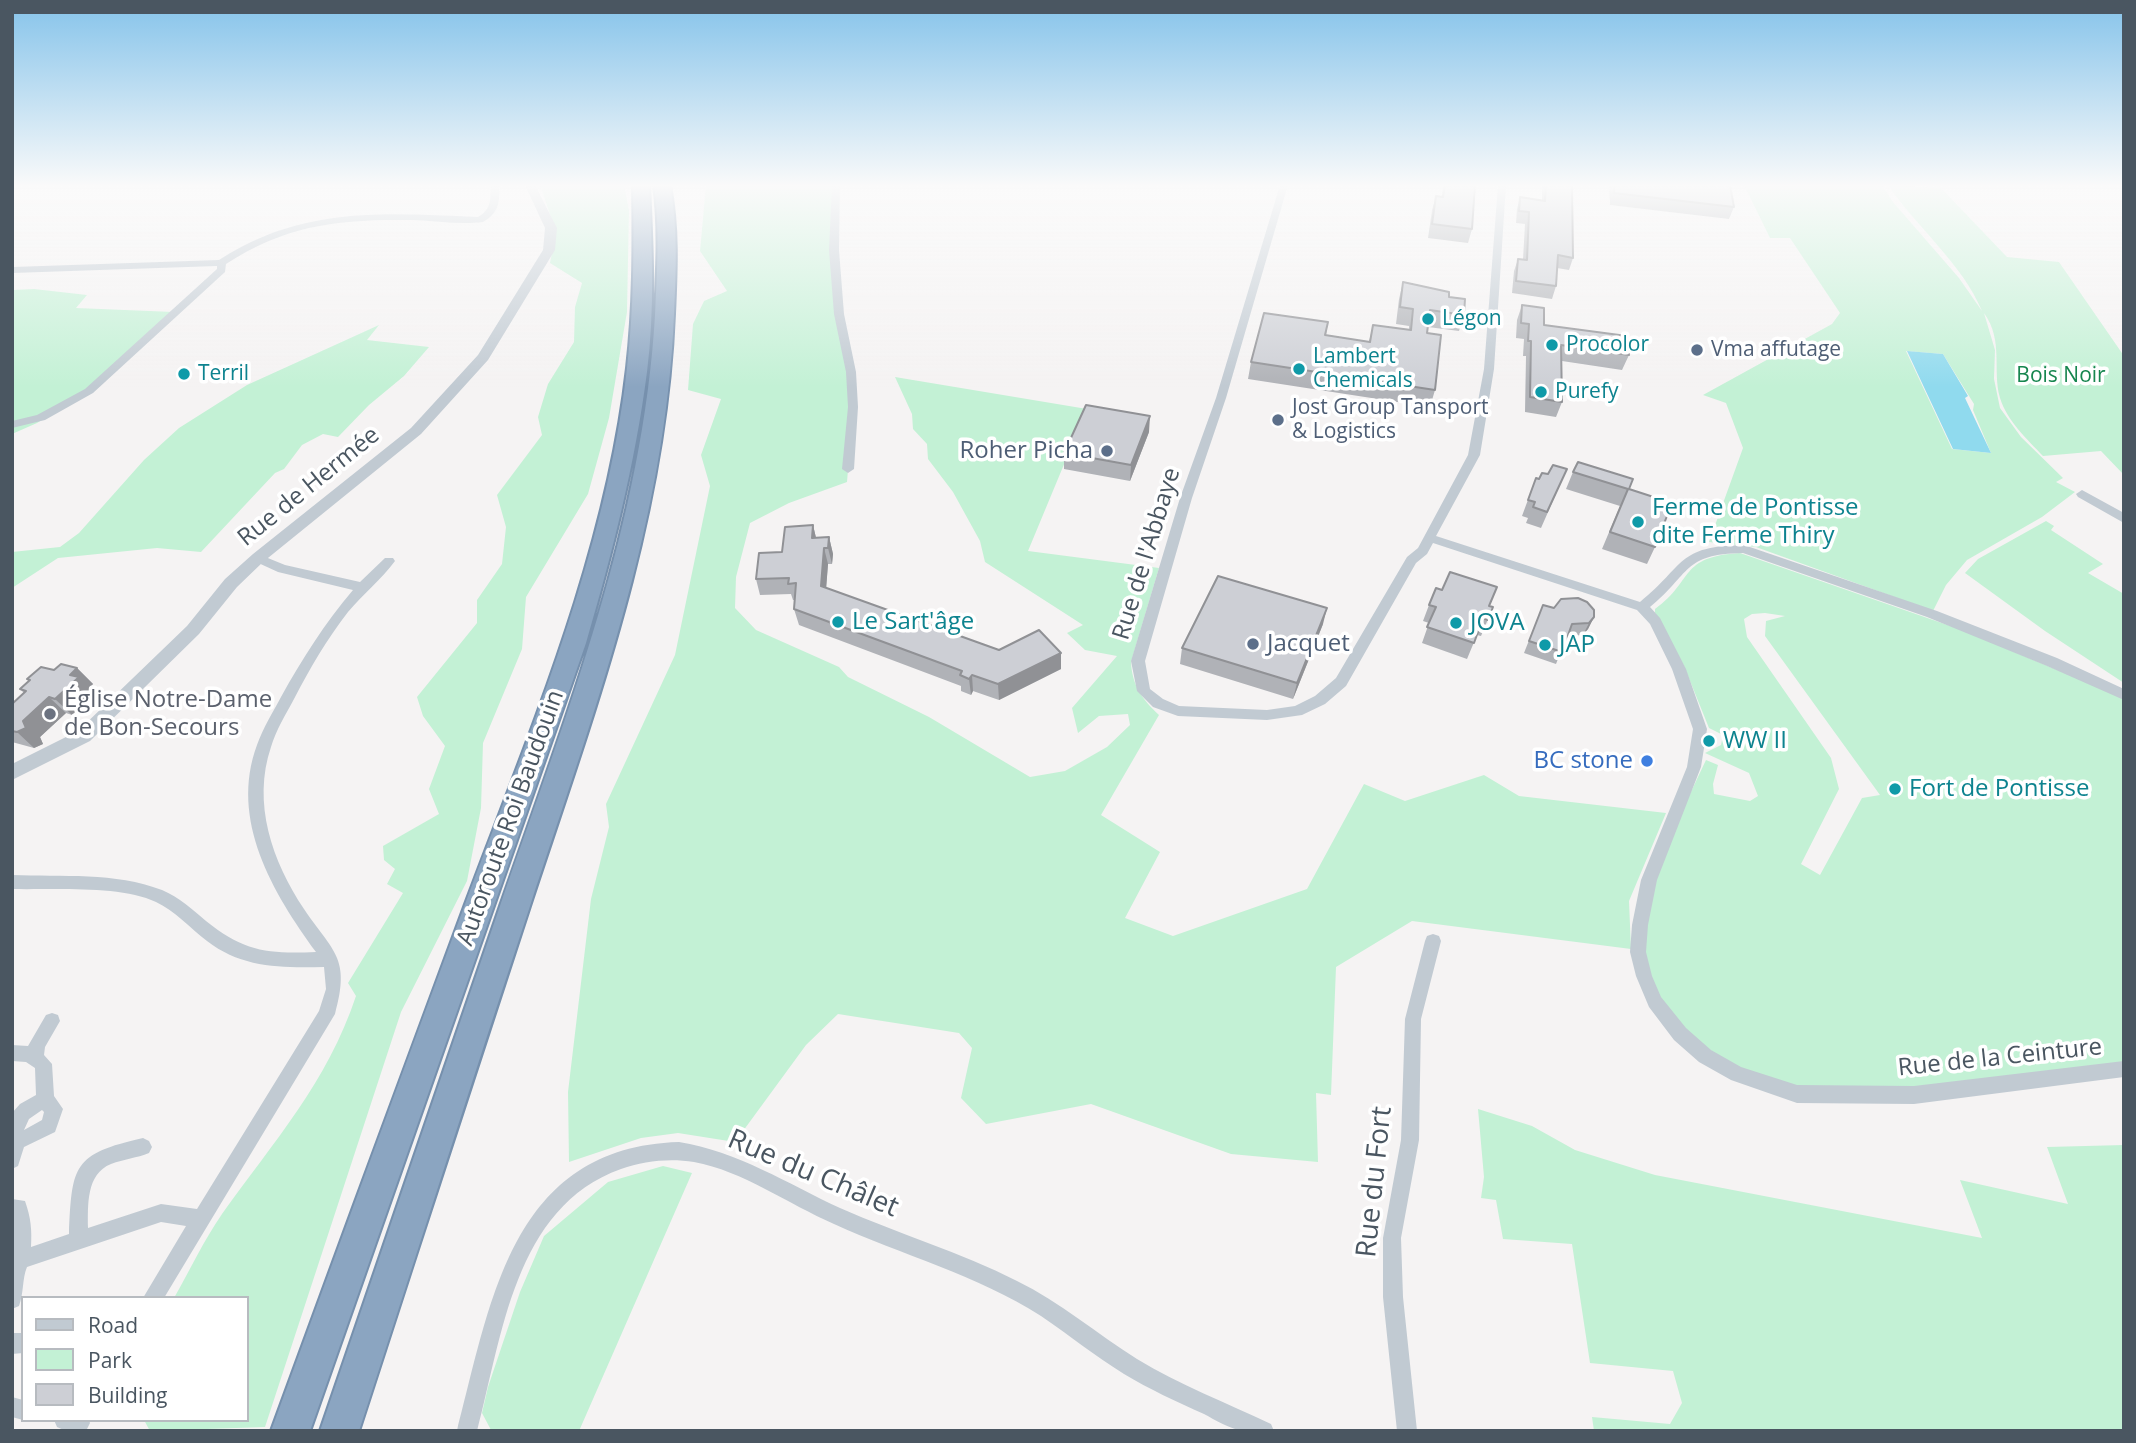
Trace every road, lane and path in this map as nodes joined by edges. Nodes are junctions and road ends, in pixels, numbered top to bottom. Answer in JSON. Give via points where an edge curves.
{"nodes":[{"id":1,"x":236,"y":252,"type":"edge"},
{"id":2,"x":548,"y":252,"type":"edge"},
{"id":3,"x":645,"y":252,"type":"edge"},
{"id":4,"x":663,"y":252,"type":"edge"},
{"id":5,"x":835,"y":252,"type":"edge"},
{"id":6,"x":1264,"y":252,"type":"edge"},
{"id":7,"x":1497,"y":252,"type":"edge"},
{"id":8,"x":221,"y":263,"type":"junction"},
{"id":9,"x":12,"y":270,"type":"edge"},
{"id":10,"x":12,"y":425,"type":"edge"},
{"id":11,"x":848,"y":468,"type":"dead end"},
{"id":12,"x":2082,"y":494,"type":"dead end"},
{"id":13,"x":2124,"y":519,"type":"edge"},
{"id":14,"x":1430,"y":538,"type":"junction"},
{"id":15,"x":258,"y":558,"type":"junction"},
{"id":16,"x":389,"y":561,"type":"dead end"},
{"id":17,"x":360,"y":587,"type":"junction"},
{"id":18,"x":1642,"y":607,"type":"junction"},
{"id":19,"x":2124,"y":695,"type":"edge"},
{"id":20,"x":12,"y":773,"type":"edge"},
{"id":21,"x":12,"y":882,"type":"edge"},
{"id":22,"x":1433,"y":941,"type":"dead end"},
{"id":23,"x":331,"y":959,"type":"junction"},
{"id":24,"x":52,"y":1021,"type":"dead end"},
{"id":25,"x":12,"y":1054,"type":"edge"},
{"id":26,"x":35,"y":1057,"type":"junction"},
{"id":27,"x":2124,"y":1069,"type":"edge"},
{"id":28,"x":45,"y":1100,"type":"junction"},
{"id":29,"x":18,"y":1140,"type":"junction"},
{"id":30,"x":143,"y":1147,"type":"dead end"},
{"id":31,"x":12,"y":1160,"type":"edge"},
{"id":32,"x":12,"y":1208,"type":"edge"},
{"id":33,"x":201,"y":1219,"type":"junction"},
{"id":34,"x":78,"y":1240,"type":"junction"},
{"id":35,"x":21,"y":1260,"type":"junction"},
{"id":36,"x":154,"y":1296,"type":"edge"},
{"id":37,"x":12,"y":1299,"type":"edge"},
{"id":38,"x":295,"y":1417,"type":"edge"},
{"id":39,"x":339,"y":1431,"type":"edge"},
{"id":40,"x":467,"y":1431,"type":"edge"},
{"id":41,"x":1264,"y":1431,"type":"edge"},
{"id":42,"x":1408,"y":1431,"type":"edge"}],
"edges":[{"from":1,"to":8,"type":"street"},
{"from":2,"to":15,"type":"street","name":"Rue de Hermée","via":[[496,340],[416,432]]},
{"from":3,"to":38,"type":"highway","name":"Autoroute Roi Baudouin","via":[[635,385],[592,580],[506,834]]},
{"from":4,"to":39,"type":"highway","name":"Autoroute Roi Baudouin","via":[[666,314],[661,381],[645,478],[621,578],[584,703]]},
{"from":5,"to":11,"type":"street","via":[[839,314],[851,372]]},
{"from":6,"to":14,"type":"street","name":"Rue de l'Abbaye","via":[[1138,660],[1144,691],[1178,711],[1267,715],[1297,712],[1321,700],[1341,682],[1411,560]]},
{"from":7,"to":14,"type":"street","name":"Rue de l'Abbaye","via":[[1489,369],[1474,455]]},
{"from":8,"to":9,"type":"street"},
{"from":8,"to":10,"type":"street","via":[[222,270],[215,277],[89,391],[41,418]]},
{"from":12,"to":13,"type":"street"},
{"from":14,"to":18,"type":"street"},
{"from":15,"to":17,"type":"street","via":[[282,569]]},
{"from":15,"to":20,"type":"street","name":"Rue de Hermée","via":[[193,630],[85,736]]},
{"from":16,"to":17,"type":"street"},
{"from":17,"to":23,"type":"street","via":[[303,667],[264,745],[256,785],[260,831],[275,873],[296,913]]},
{"from":18,"to":19,"type":"street","via":[[1698,553],[1744,549],[1932,614]]},
{"from":18,"to":27,"type":"street","name":"Rue de la Ceinture","via":[[1656,621],[1679,669],[1700,729],[1694,767],[1649,880],[1638,952],[1655,1002],[1680,1034],[1705,1056],[1737,1074],[1797,1094],[1914,1095]]},
{"from":21,"to":23,"type":"street","via":[[135,889],[161,897],[231,948],[254,957]]},
{"from":22,"to":42,"type":"street","name":"Rue du Fort","via":[[1413,1019],[1410,1140],[1392,1238],[1393,1297]]},
{"from":23,"to":33,"type":"street","via":[[334,989],[327,1014]]},
{"from":24,"to":26,"type":"street"},
{"from":25,"to":26,"type":"street"},
{"from":26,"to":28,"type":"street","via":[[43,1064]]},
{"from":28,"to":29,"type":"street","via":[[27,1106],[19,1116],[14,1127]]},
{"from":28,"to":29,"type":"street","via":[[54,1110],[49,1126]]},
{"from":29,"to":31,"type":"street"},
{"from":30,"to":34,"type":"street","via":[[103,1157],[86,1171]]},
{"from":32,"to":35,"type":"street","via":[[18,1208],[23,1223]]},
{"from":33,"to":34,"type":"street","via":[[161,1213]]},
{"from":33,"to":36,"type":"street"},
{"from":34,"to":35,"type":"street"},
{"from":35,"to":37,"type":"street"},
{"from":40,"to":41,"type":"street","name":"Rue du Châlet","via":[[499,1303],[532,1230],[556,1200],[585,1177],[644,1153],[682,1151],[723,1163],[1010,1288],[1148,1376]]}]}
